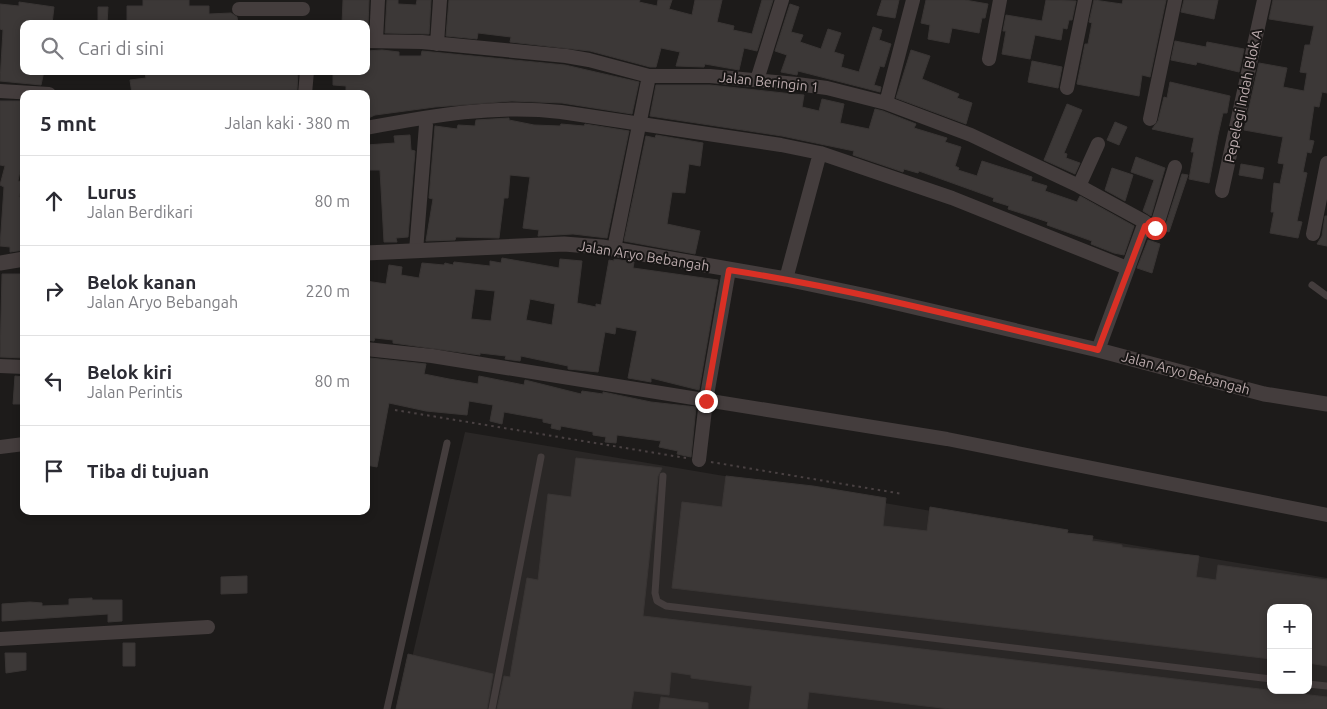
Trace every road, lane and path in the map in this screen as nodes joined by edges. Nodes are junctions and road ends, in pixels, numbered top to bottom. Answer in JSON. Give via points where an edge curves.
{"nodes":[{"id":1,"x":378,"y":0,"type":"edge"},
{"id":2,"x":440,"y":0,"type":"edge"},
{"id":3,"x":782,"y":0,"type":"edge"},
{"id":4,"x":913,"y":0,"type":"edge"},
{"id":5,"x":1000,"y":0,"type":"edge"},
{"id":6,"x":1085,"y":0,"type":"edge"},
{"id":7,"x":1175,"y":0,"type":"edge"},
{"id":8,"x":1264,"y":0,"type":"edge"},
{"id":9,"x":302,"y":5,"type":"edge"},
{"id":10,"x":239,"y":9,"type":"dead end"},
{"id":11,"x":304,"y":20,"type":"edge"},
{"id":12,"x":371,"y":41,"type":"edge"},
{"id":13,"x":437,"y":44,"type":"junction"},
{"id":14,"x":989,"y":59,"type":"dead end"},
{"id":15,"x":307,"y":75,"type":"edge"},
{"id":16,"x":649,"y":76,"type":"junction"},
{"id":17,"x":757,"y":80,"type":"junction"},
{"id":18,"x":1067,"y":88,"type":"dead end"},
{"id":19,"x":305,"y":90,"type":"edge"},
{"id":20,"x":0,"y":91,"type":"edge"},
{"id":21,"x":20,"y":92,"type":"edge"},
{"id":22,"x":886,"y":103,"type":"junction"},
{"id":23,"x":1150,"y":120,"type":"dead end"},
{"id":24,"x":640,"y":124,"type":"junction"},
{"id":25,"x":426,"y":125,"type":"dead end"},
{"id":26,"x":370,"y":127,"type":"edge"},
{"id":27,"x":1098,"y":144,"type":"dead end"},
{"id":28,"x":820,"y":154,"type":"junction"},
{"id":29,"x":1327,"y":164,"type":"edge"},
{"id":30,"x":1175,"y":167,"type":"dead end"},
{"id":31,"x":1079,"y":186,"type":"junction"},
{"id":32,"x":1222,"y":191,"type":"dead end"},
{"id":33,"x":1323,"y":204,"type":"edge"},
{"id":34,"x":1145,"y":224,"type":"junction"},
{"id":35,"x":1313,"y":234,"type":"dead end"},
{"id":36,"x":614,"y":249,"type":"junction"},
{"id":37,"x":416,"y":251,"type":"junction"},
{"id":38,"x":370,"y":253,"type":"edge"},
{"id":39,"x":20,"y":260,"type":"edge"},
{"id":40,"x":0,"y":263,"type":"edge"},
{"id":41,"x":1127,"y":268,"type":"junction"},
{"id":42,"x":729,"y":270,"type":"junction"},
{"id":43,"x":786,"y":279,"type":"junction"},
{"id":44,"x":1312,"y":285,"type":"dead end"},
{"id":45,"x":1327,"y":296,"type":"edge"},
{"id":46,"x":370,"y":349,"type":"edge"},
{"id":47,"x":1098,"y":350,"type":"junction"},
{"id":48,"x":0,"y":366,"type":"edge"},
{"id":49,"x":20,"y":367,"type":"edge"},
{"id":50,"x":706,"y":401,"type":"junction"},
{"id":51,"x":1327,"y":404,"type":"edge"},
{"id":52,"x":395,"y":410,"type":"dead end"},
{"id":53,"x":446,"y":443,"type":"dead end"},
{"id":54,"x":20,"y":444,"type":"edge"},
{"id":55,"x":0,"y":447,"type":"edge"},
{"id":56,"x":542,"y":457,"type":"dead end"},
{"id":57,"x":699,"y":460,"type":"junction"},
{"id":58,"x":663,"y":476,"type":"dead end"},
{"id":59,"x":903,"y":494,"type":"dead end"},
{"id":60,"x":1327,"y":515,"type":"edge"},
{"id":61,"x":208,"y":627,"type":"dead end"},
{"id":62,"x":0,"y":639,"type":"edge"},
{"id":63,"x":1267,"y":679,"type":"edge"},
{"id":64,"x":1312,"y":684,"type":"edge"},
{"id":65,"x":1327,"y":686,"type":"edge"},
{"id":66,"x":387,"y":709,"type":"edge"},
{"id":67,"x":492,"y":709,"type":"edge"}],
"edges":[{"from":1,"to":12,"type":"street"},
{"from":2,"to":13,"type":"street"},
{"from":3,"to":17,"type":"street"},
{"from":4,"to":22,"type":"street"},
{"from":5,"to":14,"type":"street"},
{"from":6,"to":18,"type":"street"},
{"from":7,"to":23,"type":"street"},
{"from":8,"to":32,"type":"street","name":"Pepelegi Indah Blok A"},
{"from":9,"to":10,"type":"street"},
{"from":9,"to":11,"type":"street"},
{"from":12,"to":13,"type":"street","name":"Jalan Beringin 1"},
{"from":13,"to":16,"type":"street","name":"Jalan Beringin 1","via":[[589,60]]},
{"from":15,"to":19,"type":"street"},
{"from":16,"to":17,"type":"street","name":"Jalan Beringin 1"},
{"from":16,"to":24,"type":"street"},
{"from":17,"to":22,"type":"street","name":"Jalan Beringin 1","via":[[827,88]]},
{"from":20,"to":21,"type":"street"},
{"from":22,"to":31,"type":"street","name":"Jalan Beringin 1","via":[[971,135]]},
{"from":24,"to":26,"type":"street","via":[[526,109],[427,116]]},
{"from":24,"to":28,"type":"street"},
{"from":24,"to":36,"type":"street"},
{"from":25,"to":37,"type":"street"},
{"from":27,"to":31,"type":"street"},
{"from":28,"to":41,"type":"street","via":[[952,198]]},
{"from":28,"to":43,"type":"street"},
{"from":29,"to":33,"type":"street"},
{"from":30,"to":34,"type":"street","via":[[1157,226],[1152,229]]},
{"from":31,"to":34,"type":"street","name":"Jalan Beringin 1"},
{"from":33,"to":35,"type":"street"},
{"from":34,"to":41,"type":"street"},
{"from":36,"to":37,"type":"street","name":"Jalan Aryo Bebangah","via":[[564,244]]},
{"from":36,"to":42,"type":"street","name":"Jalan Aryo Bebangah"},
{"from":37,"to":38,"type":"street","name":"Jalan Aryo Bebangah"},
{"from":39,"to":40,"type":"street"},
{"from":41,"to":47,"type":"street"},
{"from":42,"to":43,"type":"street","name":"Jalan Aryo Bebangah"},
{"from":42,"to":50,"type":"street"},
{"from":43,"to":47,"type":"street","name":"Jalan Aryo Bebangah"},
{"from":44,"to":45,"type":"lane"},
{"from":46,"to":50,"type":"street","via":[[432,356]]},
{"from":47,"to":51,"type":"street","name":"Jalan Aryo Bebangah","via":[[1264,394]]},
{"from":48,"to":49,"type":"street"},
{"from":50,"to":57,"type":"street"},
{"from":50,"to":60,"type":"street","via":[[947,439]]},
{"from":52,"to":57,"type":"path"},
{"from":53,"to":66,"type":"lane"},
{"from":54,"to":55,"type":"street"},
{"from":56,"to":67,"type":"lane"},
{"from":57,"to":59,"type":"path"},
{"from":58,"to":63,"type":"lane","via":[[655,593],[657,601],[666,606]]},
{"from":61,"to":62,"type":"street"},
{"from":64,"to":65,"type":"lane"}]}
